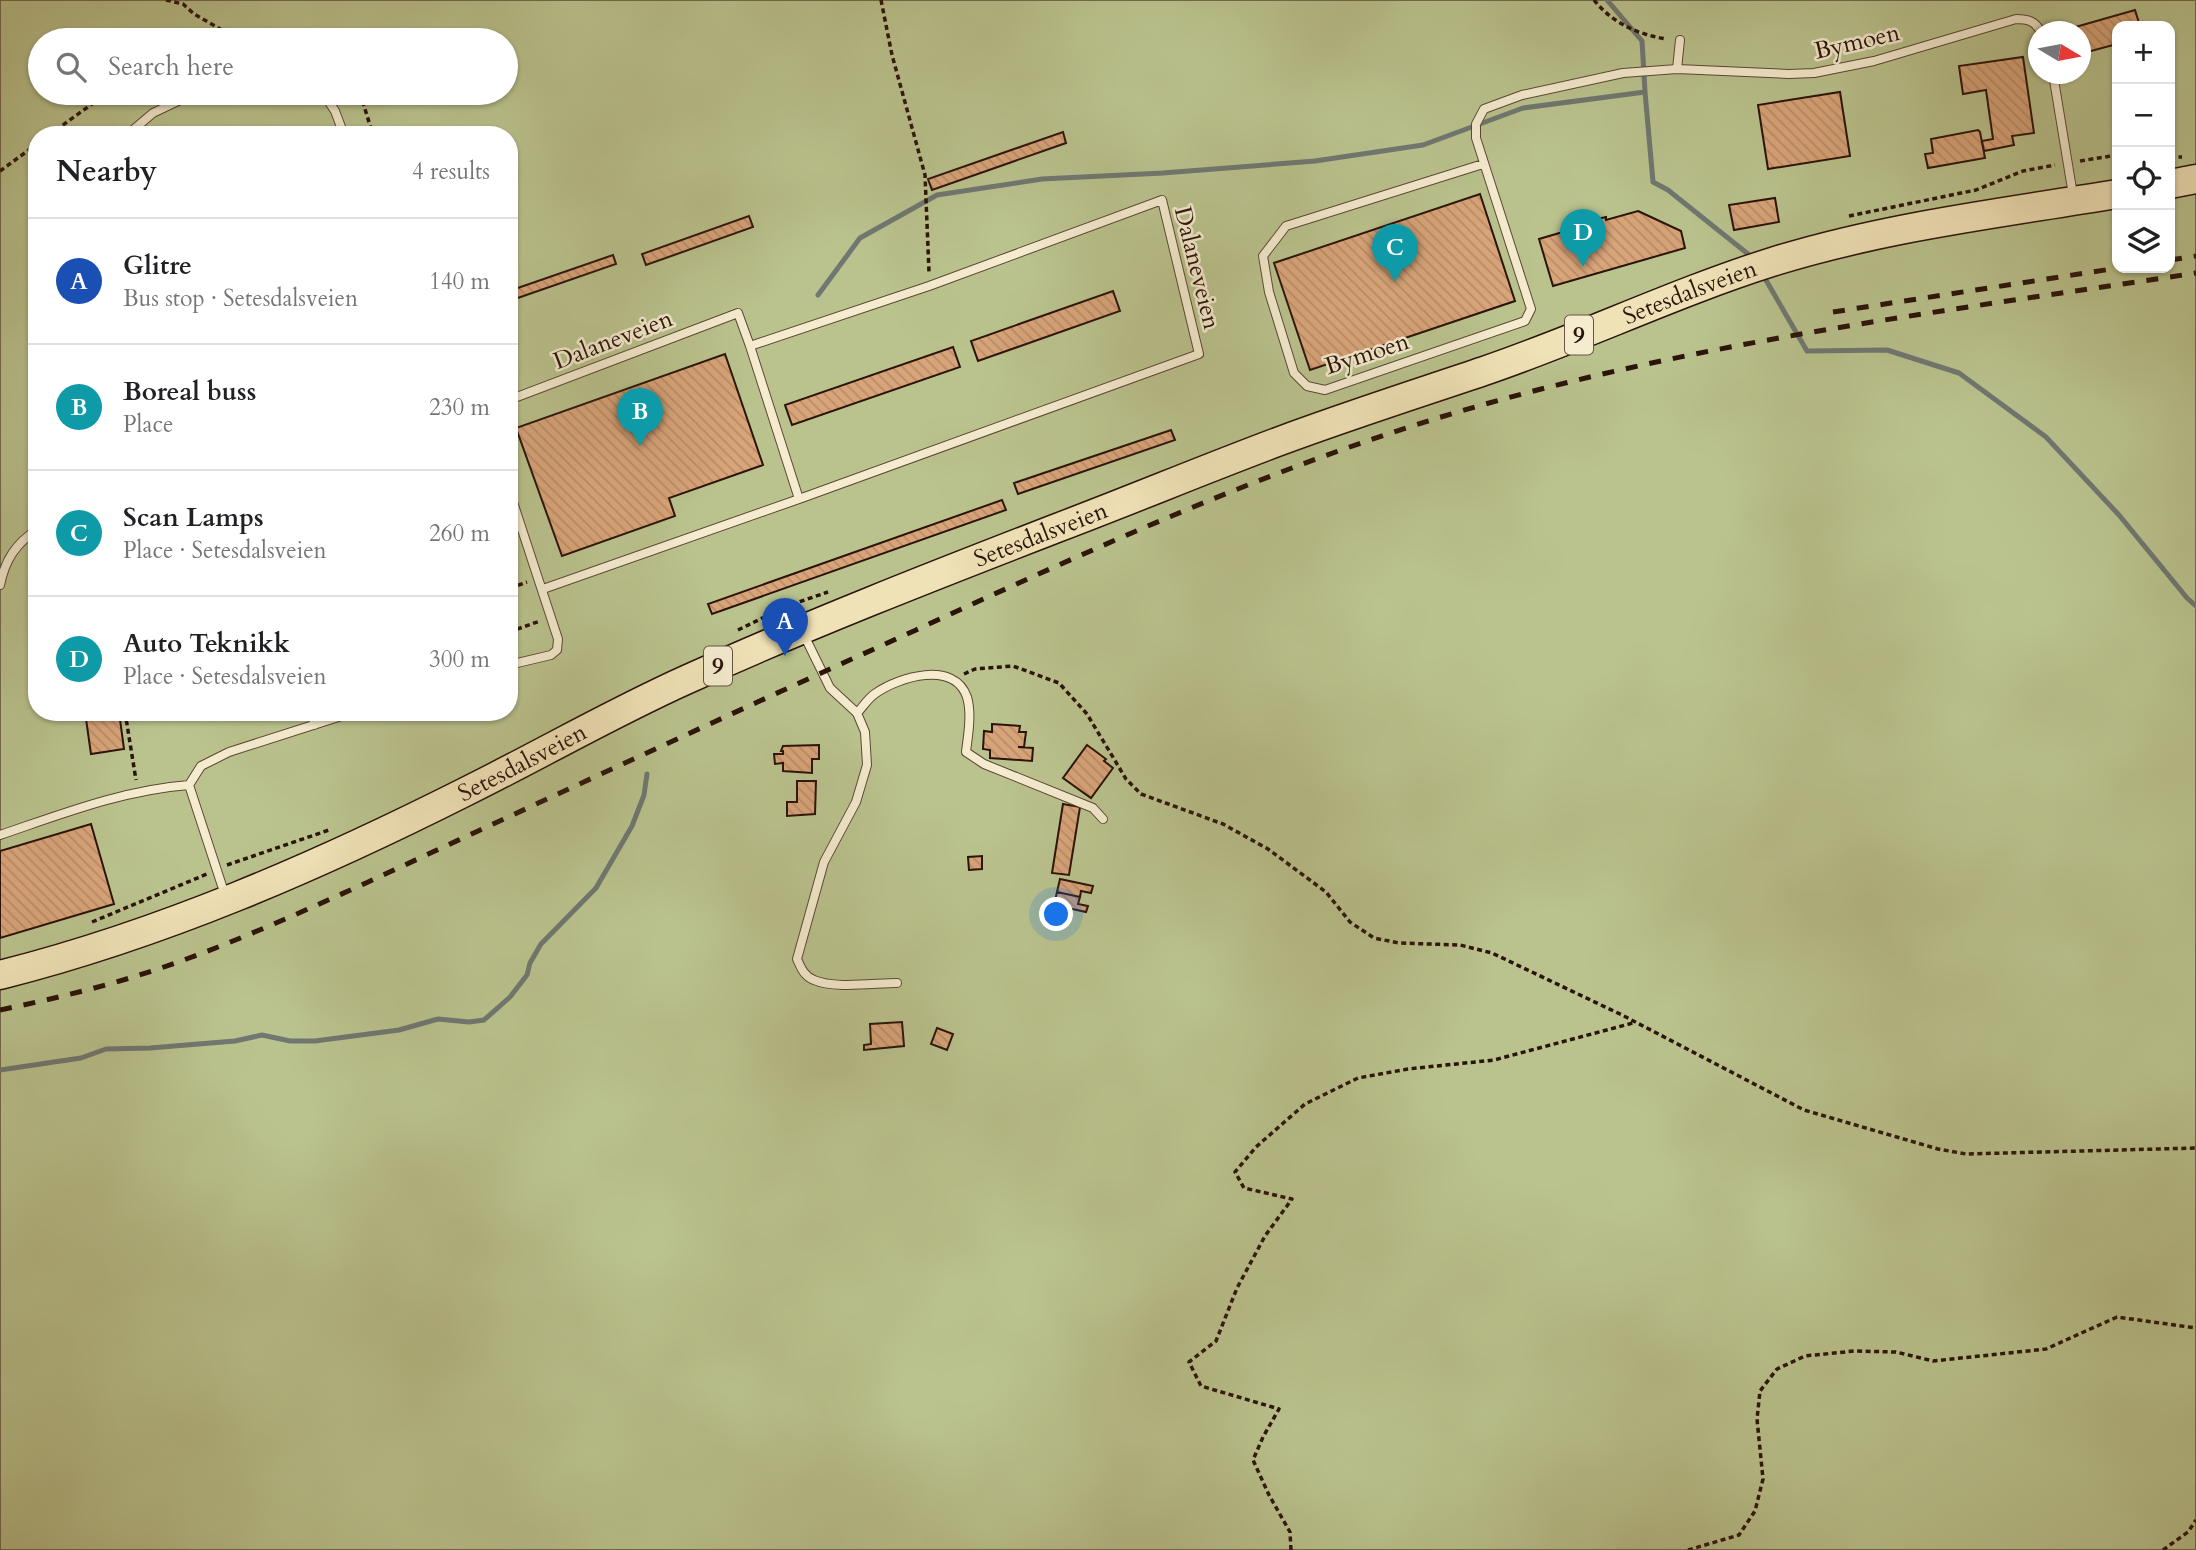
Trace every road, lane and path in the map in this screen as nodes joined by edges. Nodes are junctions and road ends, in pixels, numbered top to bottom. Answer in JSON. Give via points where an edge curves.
{"nodes":[{"id":1,"x":166,"y":0,"type":"edge"},
{"id":2,"x":881,"y":0,"type":"edge"},
{"id":3,"x":1594,"y":0,"type":"edge"},
{"id":4,"x":182,"y":2,"type":"edge"},
{"id":5,"x":2031,"y":21,"type":"edge"},
{"id":6,"x":218,"y":28,"type":"edge"},
{"id":7,"x":1680,"y":40,"type":"joint"},
{"id":8,"x":1677,"y":69,"type":"junction"},
{"id":9,"x":2055,"y":84,"type":"edge"},
{"id":10,"x":91,"y":105,"type":"edge"},
{"id":11,"x":170,"y":105,"type":"edge"},
{"id":12,"x":331,"y":105,"type":"edge"},
{"id":13,"x":364,"y":105,"type":"edge"},
{"id":14,"x":62,"y":126,"type":"edge"},
{"id":15,"x":138,"y":126,"type":"edge"},
{"id":16,"x":341,"y":126,"type":"edge"},
{"id":17,"x":370,"y":126,"type":"edge"},
{"id":18,"x":28,"y":151,"type":"edge"},
{"id":19,"x":1483,"y":164,"type":"junction"},
{"id":20,"x":0,"y":171,"type":"edge"},
{"id":21,"x":2196,"y":179,"type":"edge"},
{"id":22,"x":2175,"y":183,"type":"edge"},
{"id":23,"x":2112,"y":195,"type":"edge"},
{"id":24,"x":2073,"y":201,"type":"junction"},
{"id":25,"x":929,"y":286,"type":"junction"},
{"id":26,"x":750,"y":346,"type":"junction"},
{"id":27,"x":518,"y":397,"type":"edge"},
{"id":28,"x":799,"y":499,"type":"junction"},
{"id":29,"x":518,"y":516,"type":"edge"},
{"id":30,"x":28,"y":535,"type":"edge"},
{"id":31,"x":0,"y":584,"type":"edge"},
{"id":32,"x":543,"y":589,"type":"junction"},
{"id":33,"x":552,"y":617,"type":"junction"},
{"id":34,"x":518,"y":629,"type":"edge"},
{"id":35,"x":802,"y":629,"type":"junction"},
{"id":36,"x":518,"y":663,"type":"edge"},
{"id":37,"x":953,"y":679,"type":"junction"},
{"id":38,"x":857,"y":713,"type":"junction"},
{"id":39,"x":126,"y":721,"type":"edge"},
{"id":40,"x":314,"y":721,"type":"edge"},
{"id":41,"x":326,"y":721,"type":"edge"},
{"id":42,"x":314,"y":725,"type":"junction"},
{"id":43,"x":189,"y":785,"type":"junction"},
{"id":44,"x":138,"y":792,"type":"junction"},
{"id":45,"x":1103,"y":819,"type":"dead end"},
{"id":46,"x":0,"y":835,"type":"edge"},
{"id":47,"x":227,"y":901,"type":"junction"},
{"id":48,"x":0,"y":975,"type":"edge"},
{"id":49,"x":897,"y":983,"type":"dead end"},
{"id":50,"x":1635,"y":1022,"type":"junction"},
{"id":51,"x":2196,"y":1148,"type":"edge"},
{"id":52,"x":2196,"y":1328,"type":"edge"},
{"id":53,"x":2196,"y":1520,"type":"edge"},
{"id":54,"x":1291,"y":1550,"type":"edge"},
{"id":55,"x":1688,"y":1550,"type":"edge"},
{"id":56,"x":2163,"y":1550,"type":"edge"}],
"edges":[{"from":1,"to":4,"type":"path"},
{"from":2,"to":25,"type":"path","via":[[925,174]]},
{"from":3,"to":7,"type":"path","via":[[1619,23],[1652,37]]},
{"from":4,"to":6,"type":"path"},
{"from":5,"to":8,"type":"lane","name":"Bymoen","via":[[2007,21],[1874,61],[1814,73]]},
{"from":7,"to":8,"type":"lane"},
{"from":8,"to":19,"type":"lane","name":"Bymoen","via":[[1599,77],[1484,109],[1476,131]]},
{"from":9,"to":24,"type":"lane"},
{"from":10,"to":14,"type":"path"},
{"from":11,"to":15,"type":"lane"},
{"from":12,"to":16,"type":"lane"},
{"from":13,"to":17,"type":"path"},
{"from":18,"to":20,"type":"path"},
{"from":19,"to":19,"type":"lane","name":"Bymoen","via":[[1286,226],[1263,256],[1294,373],[1307,386],[1325,390],[1525,321],[1531,310]]},
{"from":21,"to":22,"type":"highway"},
{"from":23,"to":24,"type":"highway","name":"Setesdalsveien","number":"9"},
{"from":24,"to":35,"type":"highway","name":"Setesdalsveien","number":"9","via":[[1894,231],[1733,275],[1524,357],[1284,440]]},
{"from":25,"to":26,"type":"lane","name":"Dalaneveien"},
{"from":25,"to":28,"type":"lane","name":"Dalaneveien","via":[[1162,201],[1199,354]]},
{"from":26,"to":27,"type":"lane","name":"Dalaneveien","via":[[738,313]]},
{"from":26,"to":28,"type":"lane","name":"Dalaneveien"},
{"from":28,"to":32,"type":"lane","name":"Dalaneveien"},
{"from":29,"to":32,"type":"lane"},
{"from":30,"to":31,"type":"lane","via":[[12,552]]},
{"from":32,"to":33,"type":"lane"},
{"from":33,"to":34,"type":"path"},
{"from":33,"to":36,"type":"lane","via":[[557,650]]},
{"from":35,"to":38,"type":"lane","via":[[830,688]]},
{"from":35,"to":47,"type":"highway","name":"Setesdalsveien","number":"9","via":[[656,693],[362,843]]},
{"from":37,"to":38,"type":"lane","via":[[927,675],[903,679],[874,695]]},
{"from":37,"to":45,"type":"lane","via":[[963,689],[969,706],[966,752],[984,764],[1093,808]]},
{"from":37,"to":50,"type":"path","via":[[975,669],[1013,666],[1059,683],[1087,714],[1126,779],[1141,794],[1223,824],[1268,849],[1326,892],[1350,922],[1374,938],[1460,945],[1492,953]]},
{"from":38,"to":49,"type":"lane","via":[[867,745],[863,784],[824,862],[797,959],[813,980]]},
{"from":39,"to":44,"type":"path"},
{"from":40,"to":42,"type":"lane"},
{"from":41,"to":42,"type":"lane"},
{"from":42,"to":43,"type":"lane","via":[[229,752],[201,766]]},
{"from":43,"to":44,"type":"lane"},
{"from":43,"to":47,"type":"lane"},
{"from":44,"to":46,"type":"lane"},
{"from":47,"to":48,"type":"highway","name":"Setesdalsveien","number":"9","via":[[82,952]]},
{"from":50,"to":51,"type":"path","via":[[1804,1110],[1938,1149],[1966,1154]]},
{"from":50,"to":54,"type":"path","via":[[1494,1060],[1359,1078],[1305,1104],[1235,1172],[1244,1188],[1292,1199],[1265,1236],[1237,1288],[1216,1341],[1189,1362],[1200,1386],[1279,1409],[1254,1460],[1290,1532]]},
{"from":52,"to":55,"type":"path","via":[[2117,1317],[2046,1349],[1933,1360],[1886,1351],[1805,1356],[1777,1369],[1760,1391],[1757,1419],[1763,1479],[1755,1511],[1739,1535]]},
{"from":53,"to":56,"type":"path"}]}
